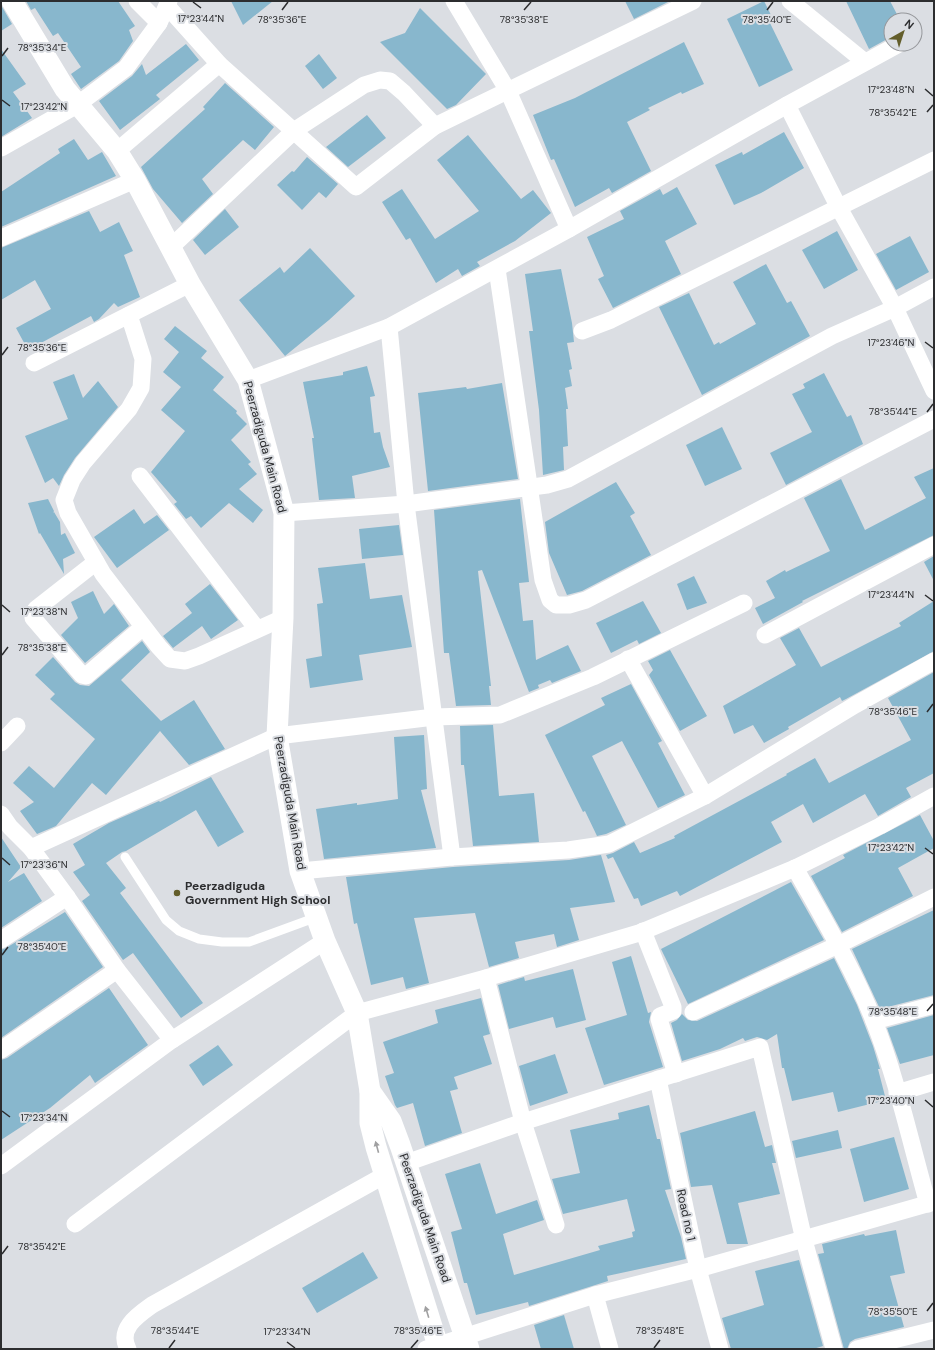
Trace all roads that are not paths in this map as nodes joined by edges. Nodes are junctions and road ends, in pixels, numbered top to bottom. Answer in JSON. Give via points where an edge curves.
{"nodes":[{"id":1,"x":12,"y":1,"type":"edge"},
{"id":2,"x":137,"y":1,"type":"edge"},
{"id":3,"x":454,"y":1,"type":"edge"},
{"id":4,"x":693,"y":1,"type":"edge"},
{"id":5,"x":790,"y":1,"type":"edge"},
{"id":6,"x":168,"y":4,"type":"edge"},
{"id":7,"x":159,"y":24,"type":"junction"},
{"id":8,"x":884,"y":52,"type":"edge"},
{"id":9,"x":865,"y":62,"type":"junction"},
{"id":10,"x":219,"y":64,"type":"junction"},
{"id":11,"x":508,"y":91,"type":"junction"},
{"id":12,"x":77,"y":105,"type":"junction"},
{"id":13,"x":787,"y":105,"type":"junction"},
{"id":14,"x":435,"y":126,"type":"junction"},
{"id":15,"x":294,"y":130,"type":"junction"},
{"id":16,"x":1,"y":148,"type":"edge"},
{"id":17,"x":117,"y":151,"type":"junction"},
{"id":18,"x":934,"y":160,"type":"edge"},
{"id":19,"x":134,"y":180,"type":"junction"},
{"id":20,"x":839,"y":208,"type":"junction"},
{"id":21,"x":570,"y":229,"type":"junction"},
{"id":22,"x":1,"y":238,"type":"edge"},
{"id":23,"x":171,"y":247,"type":"junction"},
{"id":24,"x":497,"y":269,"type":"junction"},
{"id":25,"x":190,"y":284,"type":"junction"},
{"id":26,"x":934,"y":287,"type":"edge"},
{"id":27,"x":895,"y":308,"type":"junction"},
{"id":28,"x":129,"y":314,"type":"junction"},
{"id":29,"x":389,"y":327,"type":"junction"},
{"id":30,"x":582,"y":331,"type":"dead end"},
{"id":31,"x":34,"y":363,"type":"dead end"},
{"id":32,"x":248,"y":380,"type":"junction"},
{"id":33,"x":934,"y":391,"type":"edge"},
{"id":34,"x":934,"y":418,"type":"edge"},
{"id":35,"x":140,"y":476,"type":"dead end"},
{"id":36,"x":529,"y":486,"type":"junction"},
{"id":37,"x":406,"y":504,"type":"junction"},
{"id":38,"x":284,"y":513,"type":"junction"},
{"id":39,"x":934,"y":545,"type":"edge"},
{"id":40,"x":96,"y":562,"type":"junction"},
{"id":41,"x":744,"y":603,"type":"dead end"},
{"id":42,"x":283,"y":618,"type":"junction"},
{"id":43,"x":143,"y":627,"type":"junction"},
{"id":44,"x":257,"y":629,"type":"junction"},
{"id":45,"x":765,"y":635,"type":"dead end"},
{"id":46,"x":628,"y":660,"type":"junction"},
{"id":47,"x":934,"y":662,"type":"edge"},
{"id":48,"x":434,"y":717,"type":"junction"},
{"id":49,"x":17,"y":726,"type":"dead end"},
{"id":50,"x":277,"y":736,"type":"junction"},
{"id":51,"x":1,"y":743,"type":"edge"},
{"id":52,"x":705,"y":796,"type":"junction"},
{"id":53,"x":934,"y":796,"type":"edge"},
{"id":54,"x":4,"y":825,"type":"edge"},
{"id":55,"x":31,"y":848,"type":"junction"},
{"id":56,"x":126,"y":857,"type":"dead end"},
{"id":57,"x":452,"y":857,"type":"junction"},
{"id":58,"x":794,"y":868,"type":"junction"},
{"id":59,"x":300,"y":871,"type":"junction"},
{"id":60,"x":67,"y":897,"type":"junction"},
{"id":61,"x":934,"y":897,"type":"edge"},
{"id":62,"x":317,"y":917,"type":"junction"},
{"id":63,"x":643,"y":931,"type":"junction"},
{"id":64,"x":1,"y":940,"type":"edge"},
{"id":65,"x":324,"y":941,"type":"junction"},
{"id":66,"x":838,"y":945,"type":"junction"},
{"id":67,"x":117,"y":970,"type":"junction"},
{"id":68,"x":486,"y":978,"type":"junction"},
{"id":69,"x":934,"y":1005,"type":"edge"},
{"id":70,"x":693,"y":1012,"type":"dead end"},
{"id":71,"x":357,"y":1013,"type":"junction"},
{"id":72,"x":874,"y":1021,"type":"junction"},
{"id":73,"x":172,"y":1040,"type":"junction"},
{"id":74,"x":1,"y":1050,"type":"edge"},
{"id":75,"x":676,"y":1074,"type":"junction"},
{"id":76,"x":658,"y":1079,"type":"junction"},
{"id":77,"x":934,"y":1082,"type":"edge"},
{"id":78,"x":370,"y":1091,"type":"junction"},
{"id":79,"x":897,"y":1093,"type":"junction"},
{"id":80,"x":523,"y":1122,"type":"junction"},
{"id":81,"x":406,"y":1163,"type":"junction"},
{"id":82,"x":1,"y":1166,"type":"edge"},
{"id":83,"x":385,"y":1175,"type":"junction"},
{"id":84,"x":931,"y":1203,"type":"edge"},
{"id":85,"x":75,"y":1224,"type":"dead end"},
{"id":86,"x":556,"y":1226,"type":"dead end"},
{"id":87,"x":804,"y":1240,"type":"junction"},
{"id":88,"x":698,"y":1269,"type":"junction"},
{"id":89,"x":595,"y":1295,"type":"junction"},
{"id":90,"x":934,"y":1330,"type":"edge"},
{"id":91,"x":467,"y":1342,"type":"edge"},
{"id":92,"x":434,"y":1348,"type":"edge"},
{"id":93,"x":128,"y":1349,"type":"edge"},
{"id":94,"x":610,"y":1349,"type":"edge"},
{"id":95,"x":720,"y":1349,"type":"edge"},
{"id":96,"x":834,"y":1349,"type":"edge"},
{"id":97,"x":857,"y":1349,"type":"edge"}],
"edges":[{"from":1,"to":12,"type":"street","name":"Peerzadiguda Main Road"},
{"from":2,"to":7,"type":"street"},
{"from":3,"to":11,"type":"street"},
{"from":4,"to":11,"type":"street"},
{"from":5,"to":9,"type":"street"},
{"from":6,"to":7,"type":"street"},
{"from":6,"to":10,"type":"street"},
{"from":7,"to":12,"type":"street","via":[[126,68]]},
{"from":8,"to":9,"type":"street"},
{"from":9,"to":13,"type":"street"},
{"from":10,"to":15,"type":"street"},
{"from":10,"to":17,"type":"street"},
{"from":11,"to":14,"type":"street"},
{"from":11,"to":21,"type":"street"},
{"from":12,"to":16,"type":"street"},
{"from":12,"to":17,"type":"street","name":"Peerzadiguda Main Road"},
{"from":13,"to":20,"type":"street"},
{"from":13,"to":21,"type":"street"},
{"from":14,"to":15,"type":"street","via":[[395,85],[390,81],[380,80],[364,84]]},
{"from":14,"to":15,"type":"street","via":[[356,187]]},
{"from":15,"to":23,"type":"street"},
{"from":17,"to":19,"type":"street","name":"Peerzadiguda Main Road"},
{"from":18,"to":20,"type":"street"},
{"from":19,"to":22,"type":"street"},
{"from":19,"to":23,"type":"street","name":"Peerzadiguda Main Road"},
{"from":20,"to":27,"type":"street"},
{"from":20,"to":30,"type":"street","via":[[611,320]]},
{"from":21,"to":24,"type":"street"},
{"from":23,"to":25,"type":"street","name":"Peerzadiguda Main Road"},
{"from":24,"to":29,"type":"street"},
{"from":24,"to":36,"type":"street"},
{"from":25,"to":28,"type":"street"},
{"from":25,"to":32,"type":"street","name":"Peerzadiguda Main Road"},
{"from":26,"to":27,"type":"street"},
{"from":27,"to":33,"type":"street"},
{"from":27,"to":36,"type":"street","via":[[832,336],[568,479],[547,485]]},
{"from":28,"to":31,"type":"street"},
{"from":28,"to":40,"type":"street","via":[[143,359],[141,388],[129,409],[83,463],[72,480],[64,500],[68,514]]},
{"from":29,"to":32,"type":"street"},
{"from":29,"to":37,"type":"street"},
{"from":32,"to":38,"type":"street","name":"Peerzadiguda Main Road"},
{"from":34,"to":36,"type":"street","via":[[586,600],[569,605],[556,605],[550,600],[543,580]]},
{"from":35,"to":44,"type":"street"},
{"from":36,"to":37,"type":"street"},
{"from":37,"to":38,"type":"street"},
{"from":37,"to":48,"type":"street"},
{"from":38,"to":42,"type":"street","name":"Peerzadiguda Main Road"},
{"from":39,"to":45,"type":"street"},
{"from":40,"to":43,"type":"street"},
{"from":40,"to":43,"type":"street","via":[[36,609],[33,618],[82,675],[86,676]]},
{"from":41,"to":46,"type":"street"},
{"from":42,"to":44,"type":"street"},
{"from":42,"to":50,"type":"street","name":"Peerzadiguda Main Road"},
{"from":43,"to":44,"type":"street","via":[[170,658],[185,661]]},
{"from":46,"to":48,"type":"street","via":[[500,715]]},
{"from":46,"to":52,"type":"street"},
{"from":47,"to":52,"type":"street","via":[[855,705]]},
{"from":48,"to":50,"type":"street"},
{"from":48,"to":57,"type":"street"},
{"from":49,"to":51,"type":"street"},
{"from":50,"to":55,"type":"street"},
{"from":50,"to":59,"type":"street","name":"Peerzadiguda Main Road"},
{"from":52,"to":57,"type":"street","via":[[609,844],[568,850]]},
{"from":53,"to":58,"type":"street"},
{"from":54,"to":55,"type":"street"},
{"from":55,"to":60,"type":"street"},
{"from":56,"to":62,"type":"lane","via":[[166,920],[179,931],[199,939],[249,942]]},
{"from":57,"to":59,"type":"street"},
{"from":58,"to":63,"type":"street"},
{"from":58,"to":66,"type":"street"},
{"from":59,"to":62,"type":"street","name":"Peerzadiguda Main Road"},
{"from":60,"to":64,"type":"street"},
{"from":60,"to":67,"type":"street"},
{"from":61,"to":66,"type":"street"},
{"from":62,"to":65,"type":"street","name":"Peerzadiguda Main Road"},
{"from":63,"to":68,"type":"street"},
{"from":63,"to":75,"type":"street","via":[[673,1007],[673,1011],[660,1016],[659,1019]]},
{"from":65,"to":71,"type":"street","name":"Peerzadiguda Main Road"},
{"from":65,"to":73,"type":"street"},
{"from":66,"to":70,"type":"street"},
{"from":66,"to":72,"type":"street"},
{"from":67,"to":73,"type":"street"},
{"from":67,"to":74,"type":"street"},
{"from":68,"to":71,"type":"street"},
{"from":68,"to":80,"type":"street"},
{"from":69,"to":72,"type":"street"},
{"from":71,"to":78,"type":"street","name":"Peerzadiguda Main Road"},
{"from":71,"to":85,"type":"street"},
{"from":72,"to":79,"type":"street"},
{"from":73,"to":82,"type":"street"},
{"from":75,"to":76,"type":"street"},
{"from":75,"to":87,"type":"street","via":[[760,1047]]},
{"from":76,"to":80,"type":"street"},
{"from":76,"to":88,"type":"street","name":"Road no 1"},
{"from":77,"to":79,"type":"street"},
{"from":78,"to":81,"type":"street","name":"Peerzadiguda Main Road","via":[[391,1121]]},
{"from":83,"to":78,"type":"street","name":"Peerzadiguda Main Road","one_way":true,"via":[[370,1123]]},
{"from":79,"to":84,"type":"street"},
{"from":80,"to":81,"type":"street"},
{"from":80,"to":86,"type":"street"},
{"from":81,"to":91,"type":"street","name":"Peerzadiguda Main Road"},
{"from":92,"to":83,"type":"street","name":"Peerzadiguda Main Road","one_way":true},
{"from":83,"to":93,"type":"street","via":[[152,1305],[136,1316],[128,1327],[125,1337]]},
{"from":84,"to":87,"type":"street"},
{"from":87,"to":88,"type":"street"},
{"from":87,"to":96,"type":"street"},
{"from":88,"to":89,"type":"street"},
{"from":88,"to":95,"type":"street","name":"Road no 1"},
{"from":89,"to":91,"type":"street"},
{"from":89,"to":94,"type":"street"},
{"from":90,"to":97,"type":"street"},
{"from":91,"to":92,"type":"street"}]}
